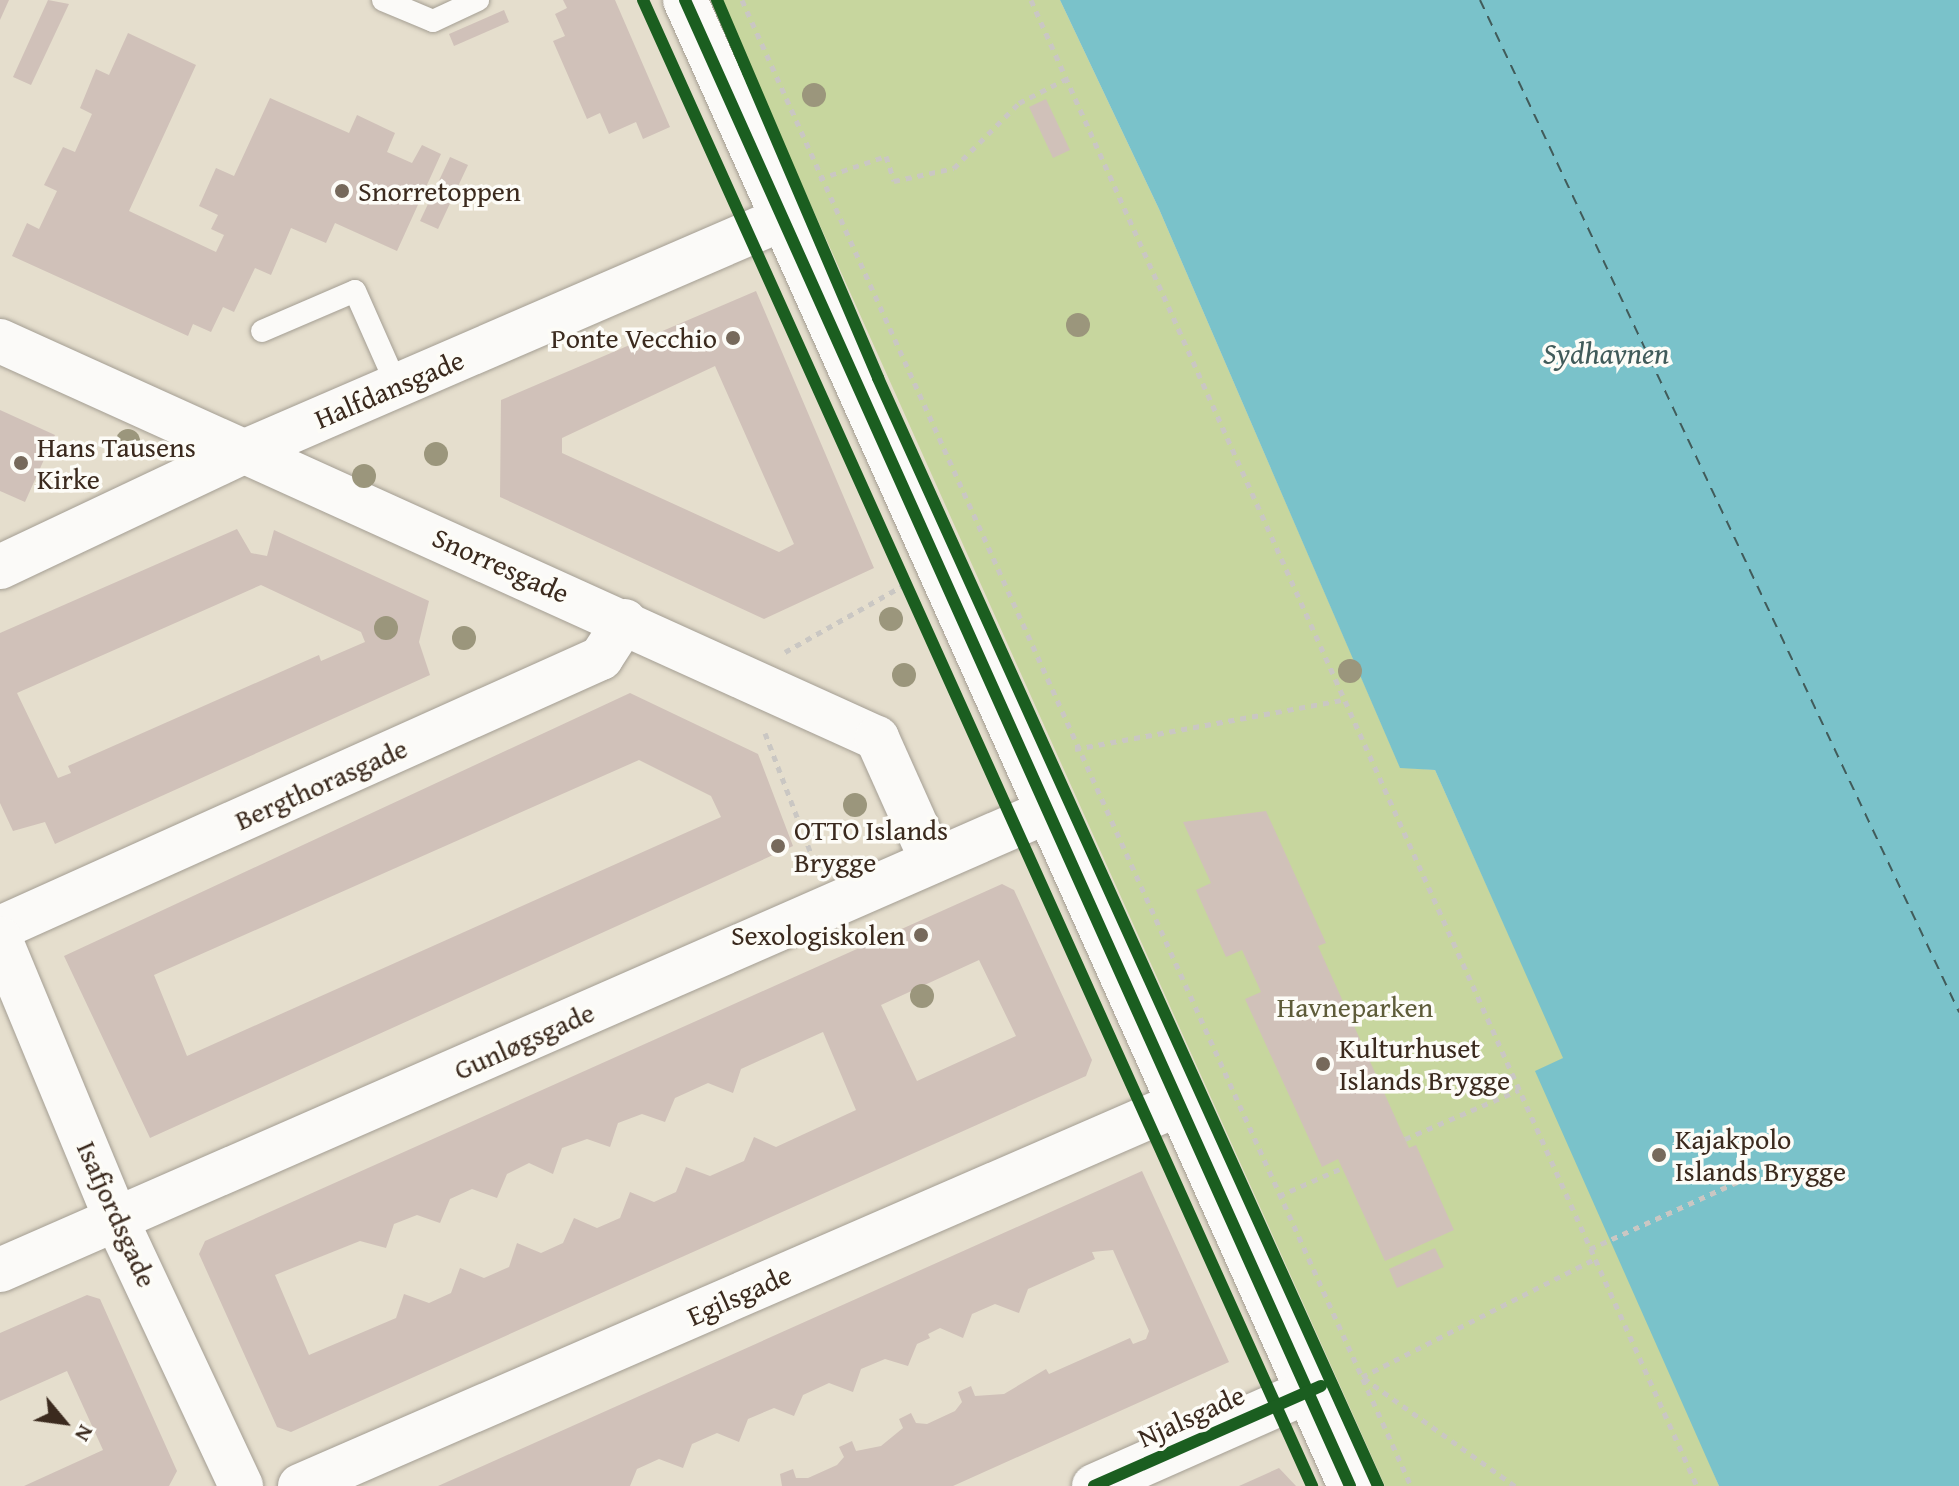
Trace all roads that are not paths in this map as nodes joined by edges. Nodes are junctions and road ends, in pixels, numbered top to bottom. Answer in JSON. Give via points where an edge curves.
{"nodes":[{"id":1,"x":383,"y":0,"type":"edge"},
{"id":2,"x":478,"y":0,"type":"edge"},
{"id":3,"x":685,"y":0,"type":"edge"},
{"id":4,"x":782,"y":219,"type":"junction"},
{"id":5,"x":262,"y":331,"type":"dead end"},
{"id":6,"x":0,"y":341,"type":"edge"},
{"id":7,"x":397,"y":386,"type":"junction"},
{"id":8,"x":248,"y":450,"type":"junction"},
{"id":9,"x":0,"y":567,"type":"edge"},
{"id":10,"x":625,"y":621,"type":"junction"},
{"id":11,"x":1048,"y":811,"type":"junction"},
{"id":12,"x":932,"y":861,"type":"junction"},
{"id":13,"x":0,"y":928,"type":"edge"},
{"id":14,"x":0,"y":939,"type":"edge"},
{"id":15,"x":1179,"y":1104,"type":"junction"},
{"id":16,"x":116,"y":1219,"type":"junction"},
{"id":17,"x":0,"y":1270,"type":"edge"},
{"id":18,"x":1308,"y":1391,"type":"junction"},
{"id":19,"x":241,"y":1486,"type":"edge"},
{"id":20,"x":300,"y":1486,"type":"edge"},
{"id":21,"x":1094,"y":1486,"type":"edge"},
{"id":22,"x":1350,"y":1486,"type":"edge"}],
"edges":[{"from":1,"to":2,"type":"lane","via":[[433,21]]},
{"from":3,"to":4,"type":"street"},
{"from":4,"to":7,"type":"street","name":"Halfdansgade"},
{"from":4,"to":11,"type":"street"},
{"from":5,"to":7,"type":"lane","via":[[355,291]]},
{"from":6,"to":8,"type":"street","name":"Snorresgade"},
{"from":7,"to":8,"type":"street","name":"Halfdansgade"},
{"from":8,"to":9,"type":"street","name":"Halfdansgade"},
{"from":8,"to":10,"type":"street","name":"Snorresgade"},
{"from":10,"to":12,"type":"street","name":"Snorresgade","via":[[877,738]]},
{"from":10,"to":13,"type":"street","name":"Bergthorasgade","via":[[601,658]]},
{"from":11,"to":12,"type":"street","name":"Gunløgsgade"},
{"from":11,"to":15,"type":"street"},
{"from":12,"to":16,"type":"street","name":"Gunløgsgade"},
{"from":14,"to":16,"type":"street","name":"Isafjordsgade"},
{"from":15,"to":18,"type":"street"},
{"from":15,"to":20,"type":"street","name":"Egilsgade"},
{"from":16,"to":17,"type":"street","name":"Gunløgsgade"},
{"from":16,"to":19,"type":"street","name":"Isafjordsgade"},
{"from":18,"to":21,"type":"street","name":"Njalsgade"},
{"from":18,"to":22,"type":"street"}]}
